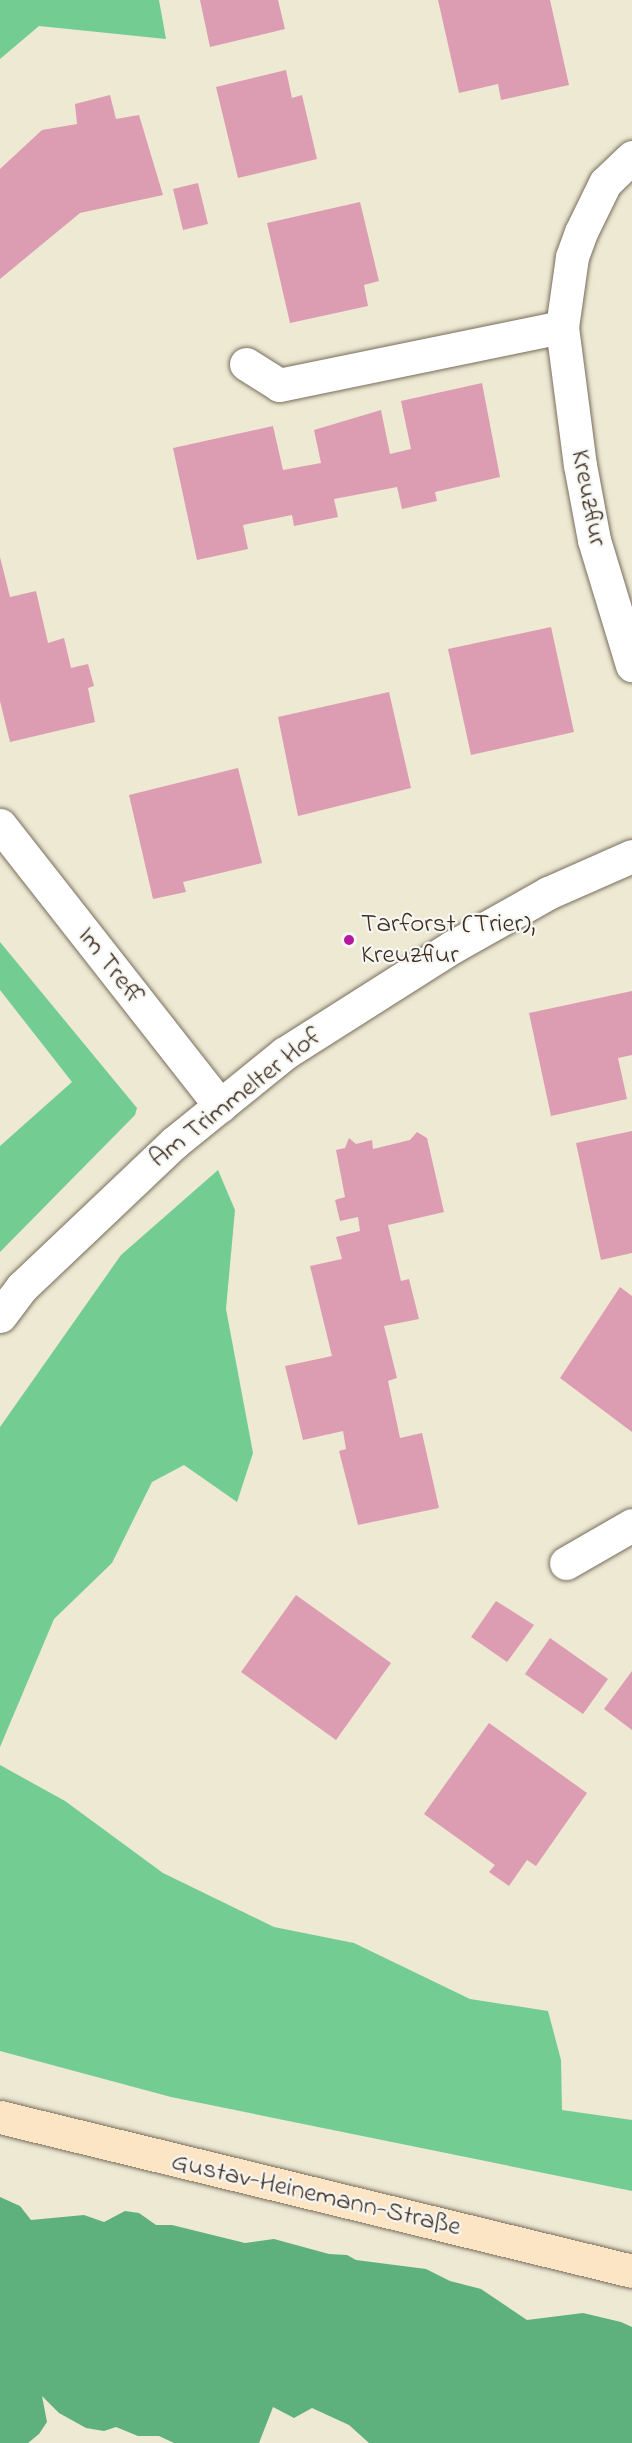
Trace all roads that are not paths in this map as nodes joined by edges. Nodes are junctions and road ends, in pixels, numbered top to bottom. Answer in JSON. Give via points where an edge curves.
{"nodes":[{"id":1,"x":632,"y":157,"type":"edge"},
{"id":2,"x":562,"y":327,"type":"junction"},
{"id":3,"x":246,"y":364,"type":"dead end"},
{"id":4,"x":632,"y":665,"type":"edge"},
{"id":5,"x":0,"y":825,"type":"edge"},
{"id":6,"x":632,"y":856,"type":"edge"},
{"id":7,"x":220,"y":1106,"type":"junction"},
{"id":8,"x":0,"y":1316,"type":"edge"},
{"id":9,"x":632,"y":1525,"type":"edge"},
{"id":10,"x":566,"y":1563,"type":"dead end"},
{"id":11,"x":0,"y":2117,"type":"edge"},
{"id":12,"x":632,"y":2271,"type":"edge"}],
"edges":[{"from":1,"to":2,"type":"street","name":"Kreuzflur","via":[[605,183],[581,232],[572,256]]},
{"from":2,"to":3,"type":"street","via":[[279,385]]},
{"from":2,"to":4,"type":"street","name":"Kreuzflur","via":[[594,540]]},
{"from":5,"to":7,"type":"street","name":"Im Treff"},
{"from":6,"to":7,"type":"street","name":"Am Trimmelter Hof","via":[[548,893],[452,947],[285,1053]]},
{"from":7,"to":8,"type":"street","name":"Am Trimmelter Hof","via":[[175,1142],[22,1287]]},
{"from":9,"to":10,"type":"street"},
{"from":11,"to":12,"type":"main road","name":"Gustav-Heinemann-Straße"}]}
